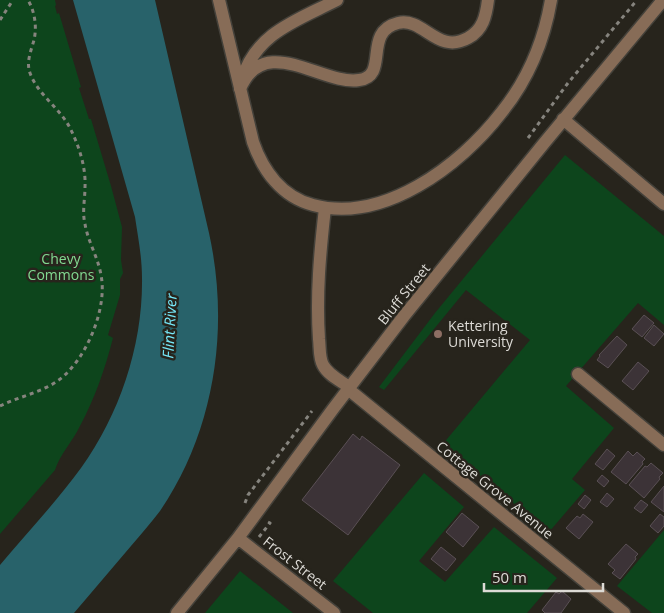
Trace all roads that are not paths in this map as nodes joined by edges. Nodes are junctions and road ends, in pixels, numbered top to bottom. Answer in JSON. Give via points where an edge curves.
{"nodes":[{"id":1,"x":219,"y":0,"type":"edge"},
{"id":2,"x":337,"y":0,"type":"edge"},
{"id":3,"x":488,"y":0,"type":"edge"},
{"id":4,"x":551,"y":0,"type":"edge"},
{"id":5,"x":663,"y":0,"type":"edge"},
{"id":6,"x":240,"y":90,"type":"junction"},
{"id":7,"x":563,"y":119,"type":"junction"},
{"id":8,"x":664,"y":204,"type":"edge"},
{"id":9,"x":325,"y":208,"type":"junction"},
{"id":10,"x":578,"y":374,"type":"dead end"},
{"id":11,"x":348,"y":388,"type":"junction"},
{"id":12,"x":664,"y":445,"type":"edge"},
{"id":13,"x":238,"y":538,"type":"junction"},
{"id":14,"x":177,"y":613,"type":"edge"},
{"id":15,"x":334,"y":613,"type":"edge"},
{"id":16,"x":624,"y":613,"type":"edge"}],
"edges":[{"from":1,"to":6,"type":"street"},
{"from":2,"to":6,"type":"street","via":[[285,26],[265,40],[246,68]]},
{"from":3,"to":6,"type":"street","via":[[481,27],[460,41],[441,41],[405,22],[389,27],[378,40],[374,68],[367,78],[347,80],[296,65],[272,63],[250,74]]},
{"from":4,"to":9,"type":"street","via":[[541,39],[527,73],[501,113],[472,145],[432,177],[388,200],[356,209]]},
{"from":5,"to":7,"type":"street","name":"Bluff Street"},
{"from":6,"to":9,"type":"street","via":[[253,142],[267,172],[290,195]]},
{"from":7,"to":8,"type":"street"},
{"from":7,"to":11,"type":"street","name":"Bluff Street"},
{"from":9,"to":11,"type":"street","name":"Cottage Grove Avenue","via":[[318,279],[321,361],[328,372]]},
{"from":10,"to":12,"type":"street"},
{"from":11,"to":13,"type":"street","name":"Bluff Street"},
{"from":11,"to":16,"type":"street","name":"Cottage Grove Avenue"},
{"from":13,"to":14,"type":"street","name":"Bluff Street"},
{"from":13,"to":15,"type":"street","name":"Frost Street"}]}
